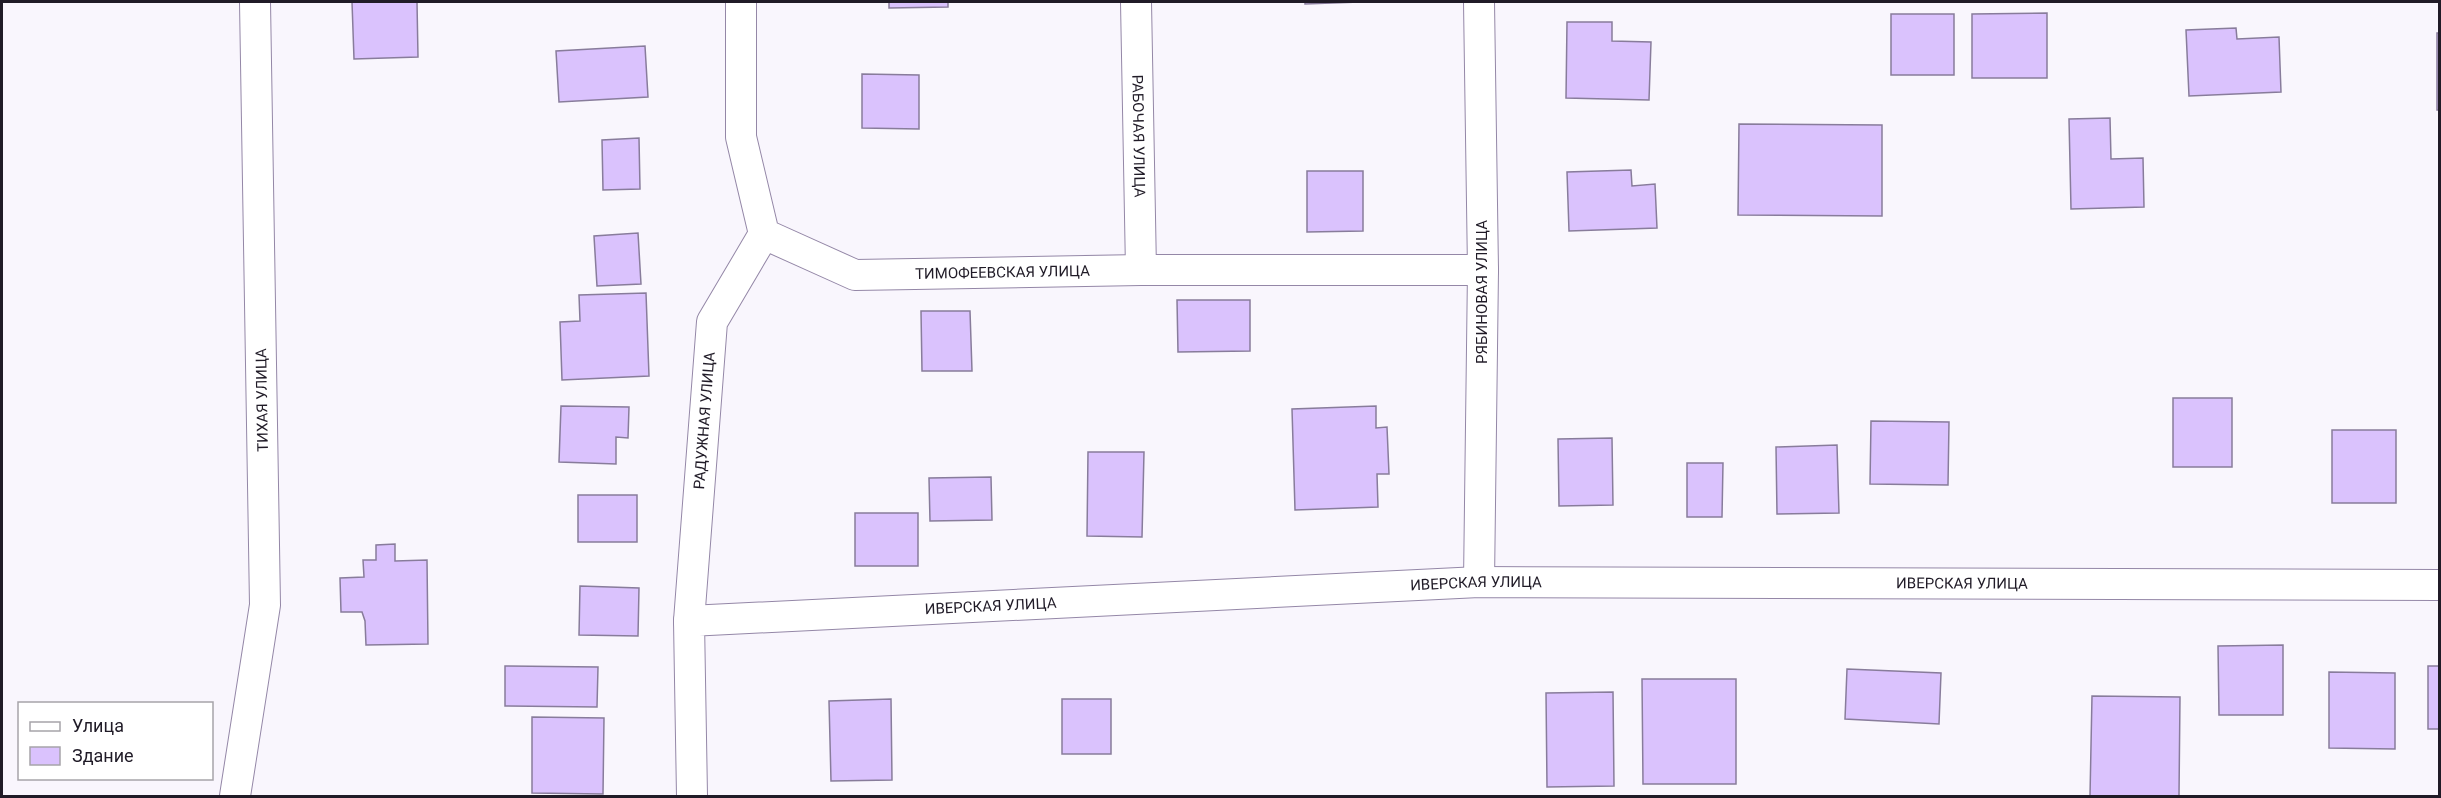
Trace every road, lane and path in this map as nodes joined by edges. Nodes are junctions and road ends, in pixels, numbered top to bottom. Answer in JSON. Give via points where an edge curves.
{"nodes":[{"id":1,"x":255,"y":2,"type":"edge"},
{"id":2,"x":741,"y":2,"type":"edge"},
{"id":3,"x":1136,"y":2,"type":"edge"},
{"id":4,"x":1479,"y":2,"type":"edge"},
{"id":5,"x":764,"y":234,"type":"junction"},
{"id":6,"x":1141,"y":270,"type":"junction"},
{"id":7,"x":1483,"y":270,"type":"junction"},
{"id":8,"x":1479,"y":582,"type":"junction"},
{"id":9,"x":2439,"y":585,"type":"edge"},
{"id":10,"x":689,"y":621,"type":"junction"},
{"id":11,"x":235,"y":796,"type":"edge"},
{"id":12,"x":692,"y":796,"type":"edge"}],
"edges":[{"from":1,"to":11,"type":"street","name":"ТИХАЯ УЛИЦА","via":[[265,605]]},
{"from":2,"to":5,"type":"street","via":[[741,137]]},
{"from":3,"to":6,"type":"street","name":"РАБОЧАЯ УЛИЦА"},
{"from":4,"to":7,"type":"street","name":"РЯБИНОВАЯ УЛИЦА"},
{"from":5,"to":6,"type":"street","name":"ТИМОФЕЕВСКАЯ УЛИЦА","via":[[855,275]]},
{"from":5,"to":10,"type":"street","name":"РАДУЖНАЯ УЛИЦА","via":[[712,322]]},
{"from":6,"to":7,"type":"street","name":"ТИМОФЕЕВСКАЯ УЛИЦА"},
{"from":7,"to":8,"type":"street","name":"РЯБИНОВАЯ УЛИЦА"},
{"from":8,"to":9,"type":"street","name":"ИВЕРСКАЯ УЛИЦА"},
{"from":8,"to":10,"type":"street","name":"ИВЕРСКАЯ УЛИЦА"},
{"from":10,"to":12,"type":"street"}]}
